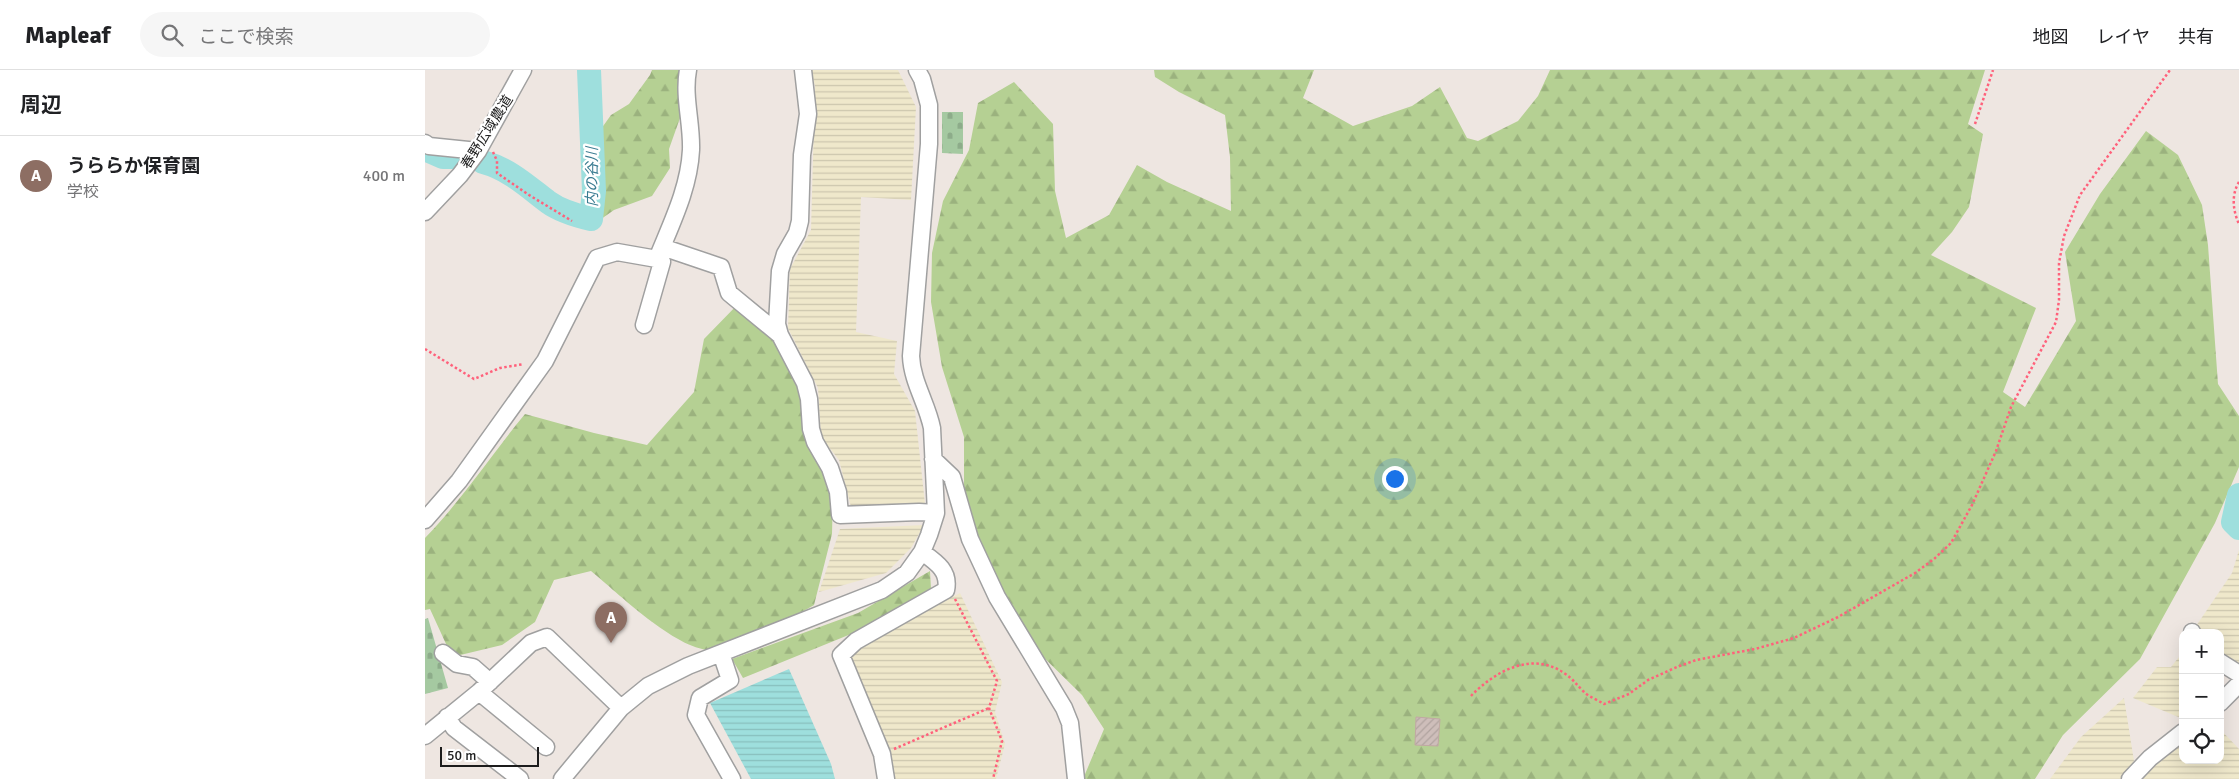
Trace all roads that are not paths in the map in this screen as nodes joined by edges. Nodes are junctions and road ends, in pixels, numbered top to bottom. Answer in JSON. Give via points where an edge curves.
{"nodes":[{"id":1,"x":523,"y":70,"type":"edge"},
{"id":2,"x":688,"y":70,"type":"edge"},
{"id":3,"x":803,"y":70,"type":"edge"},
{"id":4,"x":917,"y":70,"type":"edge"},
{"id":5,"x":425,"y":143,"type":"edge"},
{"id":6,"x":478,"y":151,"type":"junction"},
{"id":7,"x":425,"y":212,"type":"edge"},
{"id":8,"x":659,"y":253,"type":"junction"},
{"id":9,"x":644,"y":325,"type":"dead end"},
{"id":10,"x":780,"y":335,"type":"junction"},
{"id":11,"x":933,"y":459,"type":"junction"},
{"id":12,"x":936,"y":513,"type":"junction"},
{"id":13,"x":425,"y":520,"type":"edge"},
{"id":14,"x":922,"y":552,"type":"junction"},
{"id":15,"x":443,"y":653,"type":"dead end"},
{"id":16,"x":721,"y":653,"type":"junction"},
{"id":17,"x":2224,"y":665,"type":"edge"},
{"id":18,"x":2239,"y":674,"type":"edge"},
{"id":19,"x":2239,"y":684,"type":"edge"},
{"id":20,"x":484,"y":687,"type":"junction"},
{"id":21,"x":2224,"y":699,"type":"edge"},
{"id":22,"x":621,"y":708,"type":"junction"},
{"id":23,"x":447,"y":717,"type":"junction"},
{"id":24,"x":704,"y":728,"type":"junction"},
{"id":25,"x":2179,"y":735,"type":"edge"},
{"id":26,"x":425,"y":736,"type":"edge"},
{"id":27,"x":546,"y":746,"type":"dead end"},
{"id":28,"x":565,"y":778,"type":"edge"},
{"id":29,"x":519,"y":779,"type":"edge"},
{"id":30,"x":732,"y":779,"type":"edge"},
{"id":31,"x":742,"y":779,"type":"edge"},
{"id":32,"x":886,"y":779,"type":"edge"},
{"id":33,"x":1076,"y":779,"type":"edge"},
{"id":34,"x":2130,"y":779,"type":"edge"}],
"edges":[{"from":1,"to":6,"type":"street","name":"春野広域農道"},
{"from":2,"to":8,"type":"street","via":[[691,150],[688,179]]},
{"from":3,"to":10,"type":"street","via":[[808,114],[802,155],[800,221],[780,270],[777,324]]},
{"from":4,"to":11,"type":"street","via":[[929,105],[929,144],[911,356],[912,372],[929,416]]},
{"from":5,"to":6,"type":"street"},
{"from":6,"to":7,"type":"street","name":"春野広域農道"},
{"from":8,"to":9,"type":"street","via":[[662,262]]},
{"from":8,"to":10,"type":"street","via":[[721,267],[729,293]]},
{"from":8,"to":13,"type":"street","via":[[617,252],[597,258],[545,361],[459,481]]},
{"from":10,"to":12,"type":"street","via":[[805,383],[811,430],[830,468],[838,492],[840,515]]},
{"from":11,"to":12,"type":"street"},
{"from":11,"to":33,"type":"street","via":[[952,477],[971,539],[997,597],[1064,708]]},
{"from":12,"to":14,"type":"street"},
{"from":14,"to":16,"type":"street","via":[[907,573],[882,590]]},
{"from":14,"to":32,"type":"street","via":[[939,564],[947,584],[946,590],[856,641],[841,654],[882,754]]},
{"from":15,"to":20,"type":"street","via":[[457,664],[473,667]]},
{"from":16,"to":22,"type":"street","via":[[648,686]]},
{"from":16,"to":24,"type":"street","via":[[730,680],[701,698],[696,715]]},
{"from":17,"to":18,"type":"street"},
{"from":19,"to":21,"type":"street"},
{"from":20,"to":22,"type":"street","via":[[531,643],[547,637]]},
{"from":20,"to":23,"type":"street"},
{"from":20,"to":27,"type":"street"},
{"from":22,"to":28,"type":"street"},
{"from":23,"to":26,"type":"street"},
{"from":23,"to":29,"type":"street","via":[[455,728]]},
{"from":24,"to":30,"type":"street"},
{"from":24,"to":31,"type":"street","via":[[709,727]]},
{"from":25,"to":34,"type":"street"}]}
